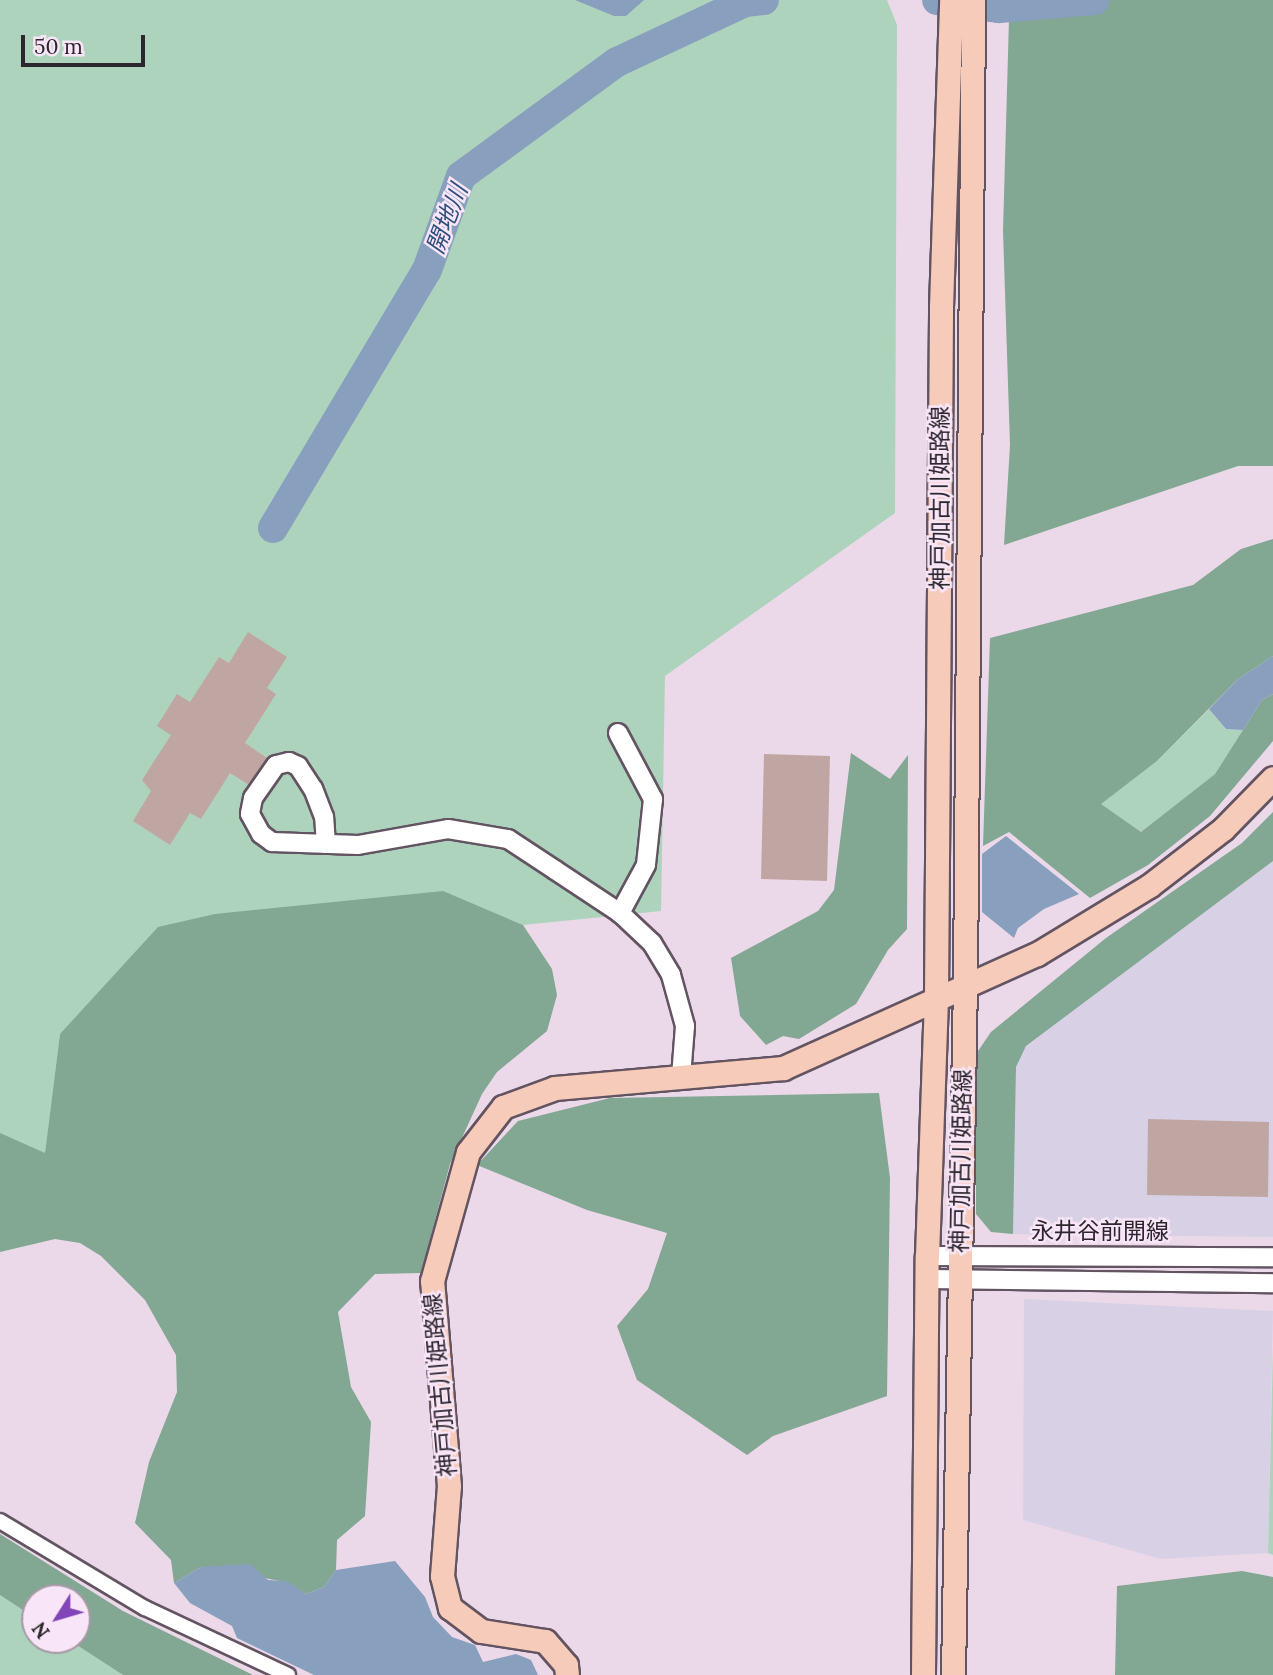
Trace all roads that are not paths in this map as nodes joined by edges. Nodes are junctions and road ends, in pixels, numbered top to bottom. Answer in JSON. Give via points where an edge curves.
{"nodes":[{"id":1,"x":951,"y":0,"type":"edge"},
{"id":2,"x":973,"y":0,"type":"edge"},
{"id":3,"x":961,"y":65,"type":"junction"},
{"id":4,"x":618,"y":733,"type":"dead end"},
{"id":5,"x":1273,"y":778,"type":"edge"},
{"id":6,"x":326,"y":844,"type":"junction"},
{"id":7,"x":620,"y":913,"type":"junction"},
{"id":8,"x":965,"y":983,"type":"junction"},
{"id":9,"x":936,"y":996,"type":"junction"},
{"id":10,"x":681,"y":1077,"type":"junction"},
{"id":11,"x":1273,"y":1256,"type":"edge"},
{"id":12,"x":928,"y":1268,"type":"junction"},
{"id":13,"x":958,"y":1268,"type":"junction"},
{"id":14,"x":1273,"y":1283,"type":"edge"},
{"id":15,"x":0,"y":1521,"type":"edge"},
{"id":16,"x":288,"y":1675,"type":"edge"},
{"id":17,"x":567,"y":1675,"type":"edge"},
{"id":18,"x":923,"y":1675,"type":"edge"},
{"id":19,"x":953,"y":1675,"type":"edge"}],
"edges":[{"from":1,"to":3,"type":"main road","name":"神戸加古川姫路線"},
{"from":2,"to":3,"type":"main road","name":"神戸加古川姫路線"},
{"from":3,"to":8,"type":"main road","name":"神戸加古川姫路線"},
{"from":3,"to":9,"type":"main road","name":"神戸加古川姫路線","via":[[941,307]]},
{"from":4,"to":7,"type":"street","via":[[653,799],[646,865]]},
{"from":5,"to":8,"type":"main road","name":"神戸加古川姫路線","via":[[1223,829],[1149,886],[1037,954]]},
{"from":6,"to":6,"type":"street","via":[[324,817],[313,789],[298,766],[289,762],[276,765],[253,798],[250,814],[261,834],[272,842]]},
{"from":6,"to":7,"type":"street","via":[[358,845],[448,829],[508,839]]},
{"from":7,"to":10,"type":"street","via":[[652,943],[671,975],[684,1026]]},
{"from":8,"to":9,"type":"main road","name":"神戸加古川姫路線"},
{"from":8,"to":13,"type":"main road","name":"神戸加古川姫路線"},
{"from":9,"to":10,"type":"main road","name":"神戸加古川姫路線","via":[[783,1068]]},
{"from":9,"to":12,"type":"main road","name":"神戸加古川姫路線"},
{"from":10,"to":17,"type":"main road","name":"神戸加古川姫路線","via":[[555,1088],[503,1107],[468,1152],[432,1281],[449,1486],[442,1576],[450,1608],[481,1631],[545,1641],[566,1665]]},
{"from":11,"to":13,"type":"street","name":"永井谷前開線"},
{"from":12,"to":13,"type":"street","name":"永井谷前開線"},
{"from":12,"to":18,"type":"main road","name":"神戸加古川姫路線"},
{"from":13,"to":14,"type":"street","name":"永井谷前開線"},
{"from":13,"to":19,"type":"main road","name":"神戸加古川姫路線"},
{"from":15,"to":16,"type":"street","via":[[145,1608]]}]}
